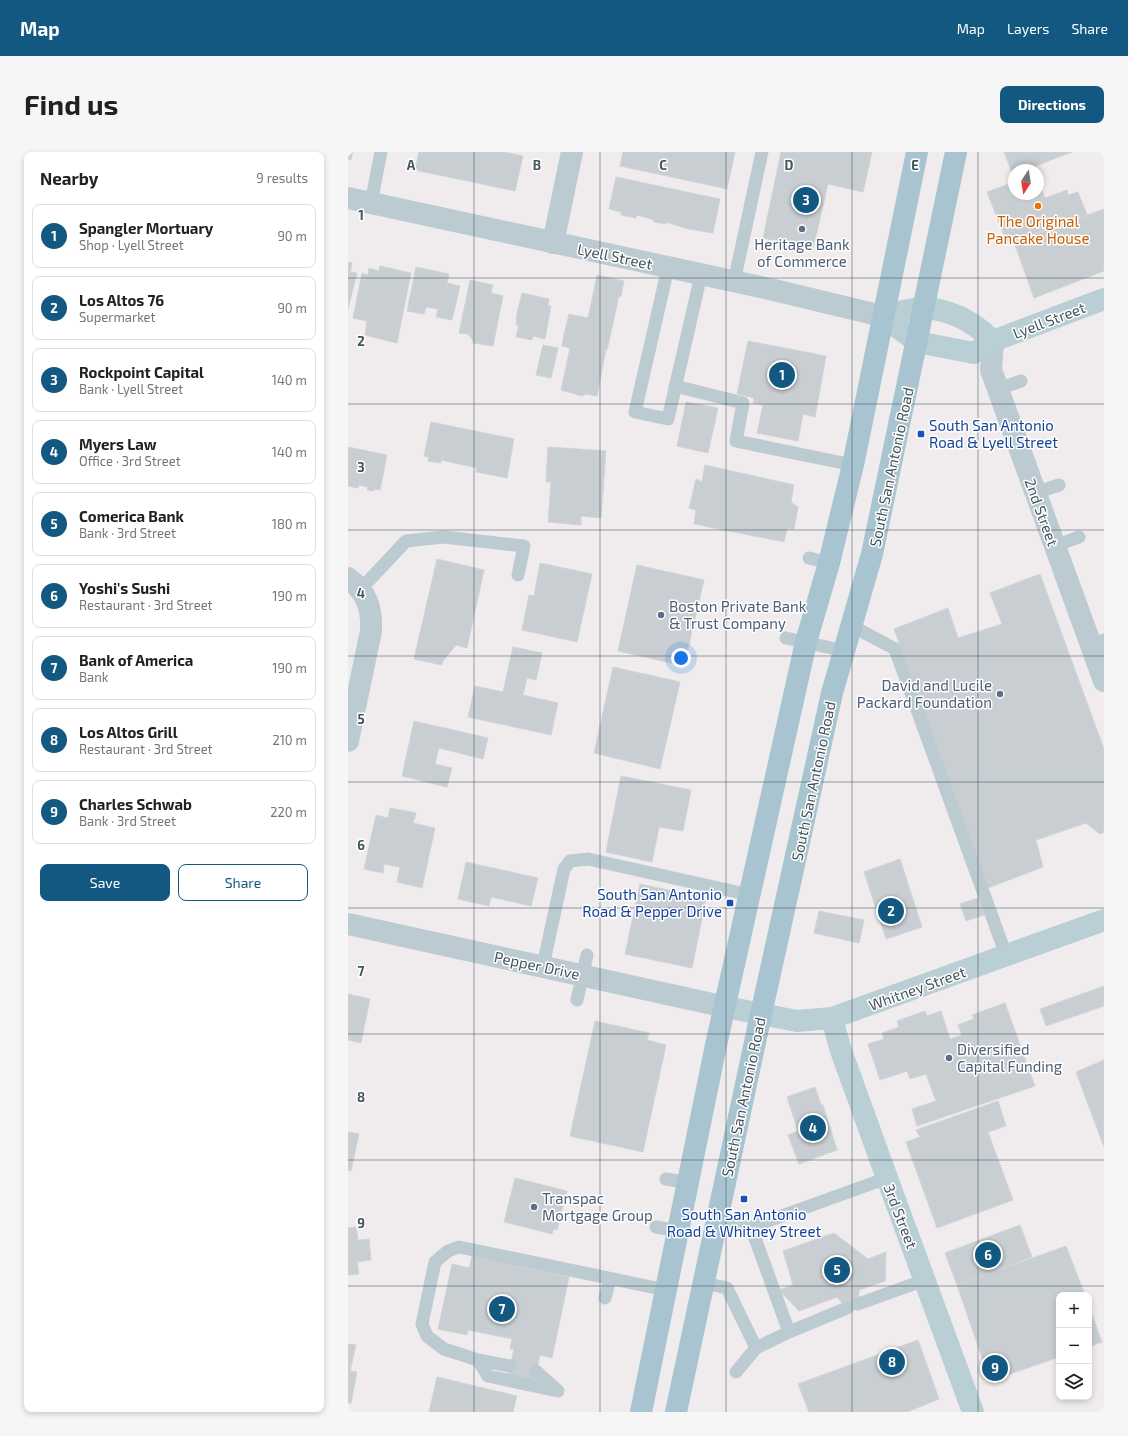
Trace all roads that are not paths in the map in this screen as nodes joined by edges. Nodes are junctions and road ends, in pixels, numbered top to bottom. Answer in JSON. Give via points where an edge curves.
{"nodes":[{"id":1,"x":381,"y":152,"type":"edge"},
{"id":2,"x":572,"y":152,"type":"edge"},
{"id":3,"x":762,"y":152,"type":"edge"},
{"id":4,"x":917,"y":152,"type":"edge"},
{"id":5,"x":956,"y":152,"type":"edge"},
{"id":6,"x":348,"y":198,"type":"edge"},
{"id":7,"x":371,"y":203,"type":"junction"},
{"id":8,"x":553,"y":243,"type":"junction"},
{"id":9,"x":668,"y":268,"type":"junction"},
{"id":10,"x":701,"y":275,"type":"junction"},
{"id":11,"x":734,"y":282,"type":"junction"},
{"id":12,"x":1104,"y":299,"type":"edge"},
{"id":13,"x":924,"y":308,"type":"junction"},
{"id":14,"x":882,"y":316,"type":"junction"},
{"id":15,"x":993,"y":341,"type":"junction"},
{"id":16,"x":917,"y":342,"type":"junction"},
{"id":17,"x":1021,"y":381,"type":"dead end"},
{"id":18,"x":675,"y":386,"type":"junction"},
{"id":19,"x":998,"y":389,"type":"junction"},
{"id":20,"x":853,"y":465,"type":"junction"},
{"id":21,"x":1059,"y":485,"type":"dead end"},
{"id":22,"x":1035,"y":493,"type":"junction"},
{"id":23,"x":1078,"y":537,"type":"dead end"},
{"id":24,"x":1055,"y":546,"type":"junction"},
{"id":25,"x":518,"y":575,"type":"dead end"},
{"id":26,"x":354,"y":584,"type":"edge"},
{"id":27,"x":852,"y":626,"type":"junction"},
{"id":28,"x":796,"y":640,"type":"junction"},
{"id":29,"x":1097,"y":642,"type":"edge"},
{"id":30,"x":844,"y":651,"type":"junction"},
{"id":31,"x":1104,"y":682,"type":"edge"},
{"id":32,"x":348,"y":741,"type":"edge"},
{"id":33,"x":750,"y":895,"type":"junction"},
{"id":34,"x":1104,"y":920,"type":"edge"},
{"id":35,"x":348,"y":924,"type":"edge"},
{"id":36,"x":1006,"y":956,"type":"junction"},
{"id":37,"x":585,"y":965,"type":"junction"},
{"id":38,"x":543,"y":966,"type":"junction"},
{"id":39,"x":577,"y":1000,"type":"dead end"},
{"id":40,"x":726,"y":1007,"type":"junction"},
{"id":41,"x":761,"y":1014,"type":"junction"},
{"id":42,"x":832,"y":1018,"type":"junction"},
{"id":43,"x":887,"y":1178,"type":"junction"},
{"id":44,"x":666,"y":1179,"type":"dead end"},
{"id":45,"x":689,"y":1183,"type":"junction"},
{"id":46,"x":717,"y":1219,"type":"junction"},
{"id":47,"x":656,"y":1227,"type":"dead end"},
{"id":48,"x":751,"y":1227,"type":"junction"},
{"id":49,"x":679,"y":1231,"type":"junction"},
{"id":50,"x":610,"y":1278,"type":"junction"},
{"id":51,"x":925,"y":1280,"type":"junction"},
{"id":52,"x":704,"y":1283,"type":"junction"},
{"id":53,"x":666,"y":1290,"type":"junction"},
{"id":54,"x":605,"y":1298,"type":"dead end"},
{"id":55,"x":789,"y":1332,"type":"junction"},
{"id":56,"x":756,"y":1348,"type":"junction"},
{"id":57,"x":478,"y":1360,"type":"junction"},
{"id":58,"x":510,"y":1366,"type":"dead end"},
{"id":59,"x":536,"y":1371,"type":"dead end"},
{"id":60,"x":736,"y":1372,"type":"dead end"},
{"id":61,"x":641,"y":1412,"type":"edge"},
{"id":62,"x":676,"y":1412,"type":"edge"},
{"id":63,"x":973,"y":1412,"type":"edge"}],
"edges":[{"from":1,"to":7,"type":"lane"},
{"from":2,"to":8,"type":"street"},
{"from":3,"to":11,"type":"lane"},
{"from":4,"to":14,"type":"main road"},
{"from":5,"to":13,"type":"main road","name":"South San Antonio Road"},
{"from":6,"to":7,"type":"street","name":"Lyell Street"},
{"from":7,"to":8,"type":"street","name":"Lyell Street"},
{"from":8,"to":9,"type":"street","name":"Lyell Street"},
{"from":9,"to":10,"type":"street","name":"Lyell Street"},
{"from":9,"to":18,"type":"lane","via":[[635,412],[668,419]]},
{"from":10,"to":11,"type":"street","name":"Lyell Street"},
{"from":10,"to":18,"type":"lane"},
{"from":11,"to":14,"type":"street","name":"Lyell Street"},
{"from":12,"to":15,"type":"street","name":"Lyell Street"},
{"from":13,"to":14,"type":"street","name":"Lyell Street"},
{"from":13,"to":15,"type":"street","name":"Lyell Street","via":[[959,315],[978,326]]},
{"from":13,"to":16,"type":"main road","name":"South San Antonio Road"},
{"from":14,"to":16,"type":"street","name":"Lyell Street"},
{"from":14,"to":20,"type":"main road"},
{"from":15,"to":16,"type":"street","name":"Lyell Street","via":[[974,353]]},
{"from":15,"to":19,"type":"street","name":"2nd Street","via":[[991,370]]},
{"from":16,"to":27,"type":"main road","name":"South San Antonio Road","via":[[872,554]]},
{"from":17,"to":19,"type":"lane"},
{"from":18,"to":20,"type":"lane","via":[[743,403],[736,440]]},
{"from":19,"to":22,"type":"street","name":"2nd Street"},
{"from":20,"to":28,"type":"main road","via":[[819,560]]},
{"from":21,"to":22,"type":"lane"},
{"from":22,"to":24,"type":"street","name":"2nd Street"},
{"from":23,"to":24,"type":"lane"},
{"from":24,"to":29,"type":"street","name":"2nd Street"},
{"from":25,"to":26,"type":"lane","via":[[524,546],[444,537],[406,541]]},
{"from":26,"to":32,"type":"street","via":[[366,598],[372,615],[371,631]]},
{"from":27,"to":30,"type":"main road","name":"South San Antonio Road"},
{"from":27,"to":36,"type":"lane","via":[[895,649]]},
{"from":28,"to":30,"type":"lane"},
{"from":28,"to":33,"type":"main road"},
{"from":29,"to":31,"type":"street","name":"2nd Street"},
{"from":30,"to":41,"type":"main road","name":"South San Antonio Road","via":[[832,693]]},
{"from":33,"to":38,"type":"lane","via":[[588,859],[570,861],[564,869]]},
{"from":33,"to":40,"type":"main road"},
{"from":34,"to":36,"type":"street","name":"Whitney Street"},
{"from":35,"to":38,"type":"street","name":"Pepper Drive"},
{"from":36,"to":42,"type":"street","name":"Whitney Street"},
{"from":37,"to":38,"type":"street","name":"Pepper Drive"},
{"from":37,"to":39,"type":"lane"},
{"from":37,"to":40,"type":"street","name":"Pepper Drive"},
{"from":40,"to":41,"type":"street","name":"Whitney Street"},
{"from":40,"to":45,"type":"main road"},
{"from":41,"to":42,"type":"street","name":"Whitney Street","via":[[797,1021]]},
{"from":41,"to":46,"type":"main road","name":"South San Antonio Road"},
{"from":42,"to":43,"type":"street","name":"3rd Street","via":[[840,1048]]},
{"from":43,"to":48,"type":"lane"},
{"from":43,"to":51,"type":"street","name":"3rd Street"},
{"from":44,"to":45,"type":"lane"},
{"from":45,"to":49,"type":"main road"},
{"from":46,"to":48,"type":"lane"},
{"from":46,"to":52,"type":"main road","name":"South San Antonio Road"},
{"from":47,"to":49,"type":"lane"},
{"from":48,"to":55,"type":"lane"},
{"from":49,"to":53,"type":"main road"},
{"from":50,"to":53,"type":"lane"},
{"from":50,"to":54,"type":"lane"},
{"from":50,"to":57,"type":"lane","via":[[459,1247],[448,1251],[435,1262],[422,1324],[427,1336],[444,1349]]},
{"from":51,"to":55,"type":"lane"},
{"from":51,"to":63,"type":"street","name":"3rd Street"},
{"from":52,"to":56,"type":"lane","via":[[727,1288]]},
{"from":52,"to":62,"type":"main road","name":"South San Antonio Road"},
{"from":53,"to":61,"type":"main road"},
{"from":55,"to":56,"type":"lane"},
{"from":56,"to":60,"type":"lane"},
{"from":57,"to":58,"type":"lane"},
{"from":57,"to":59,"type":"lane","via":[[488,1376],[558,1391]]}]}
